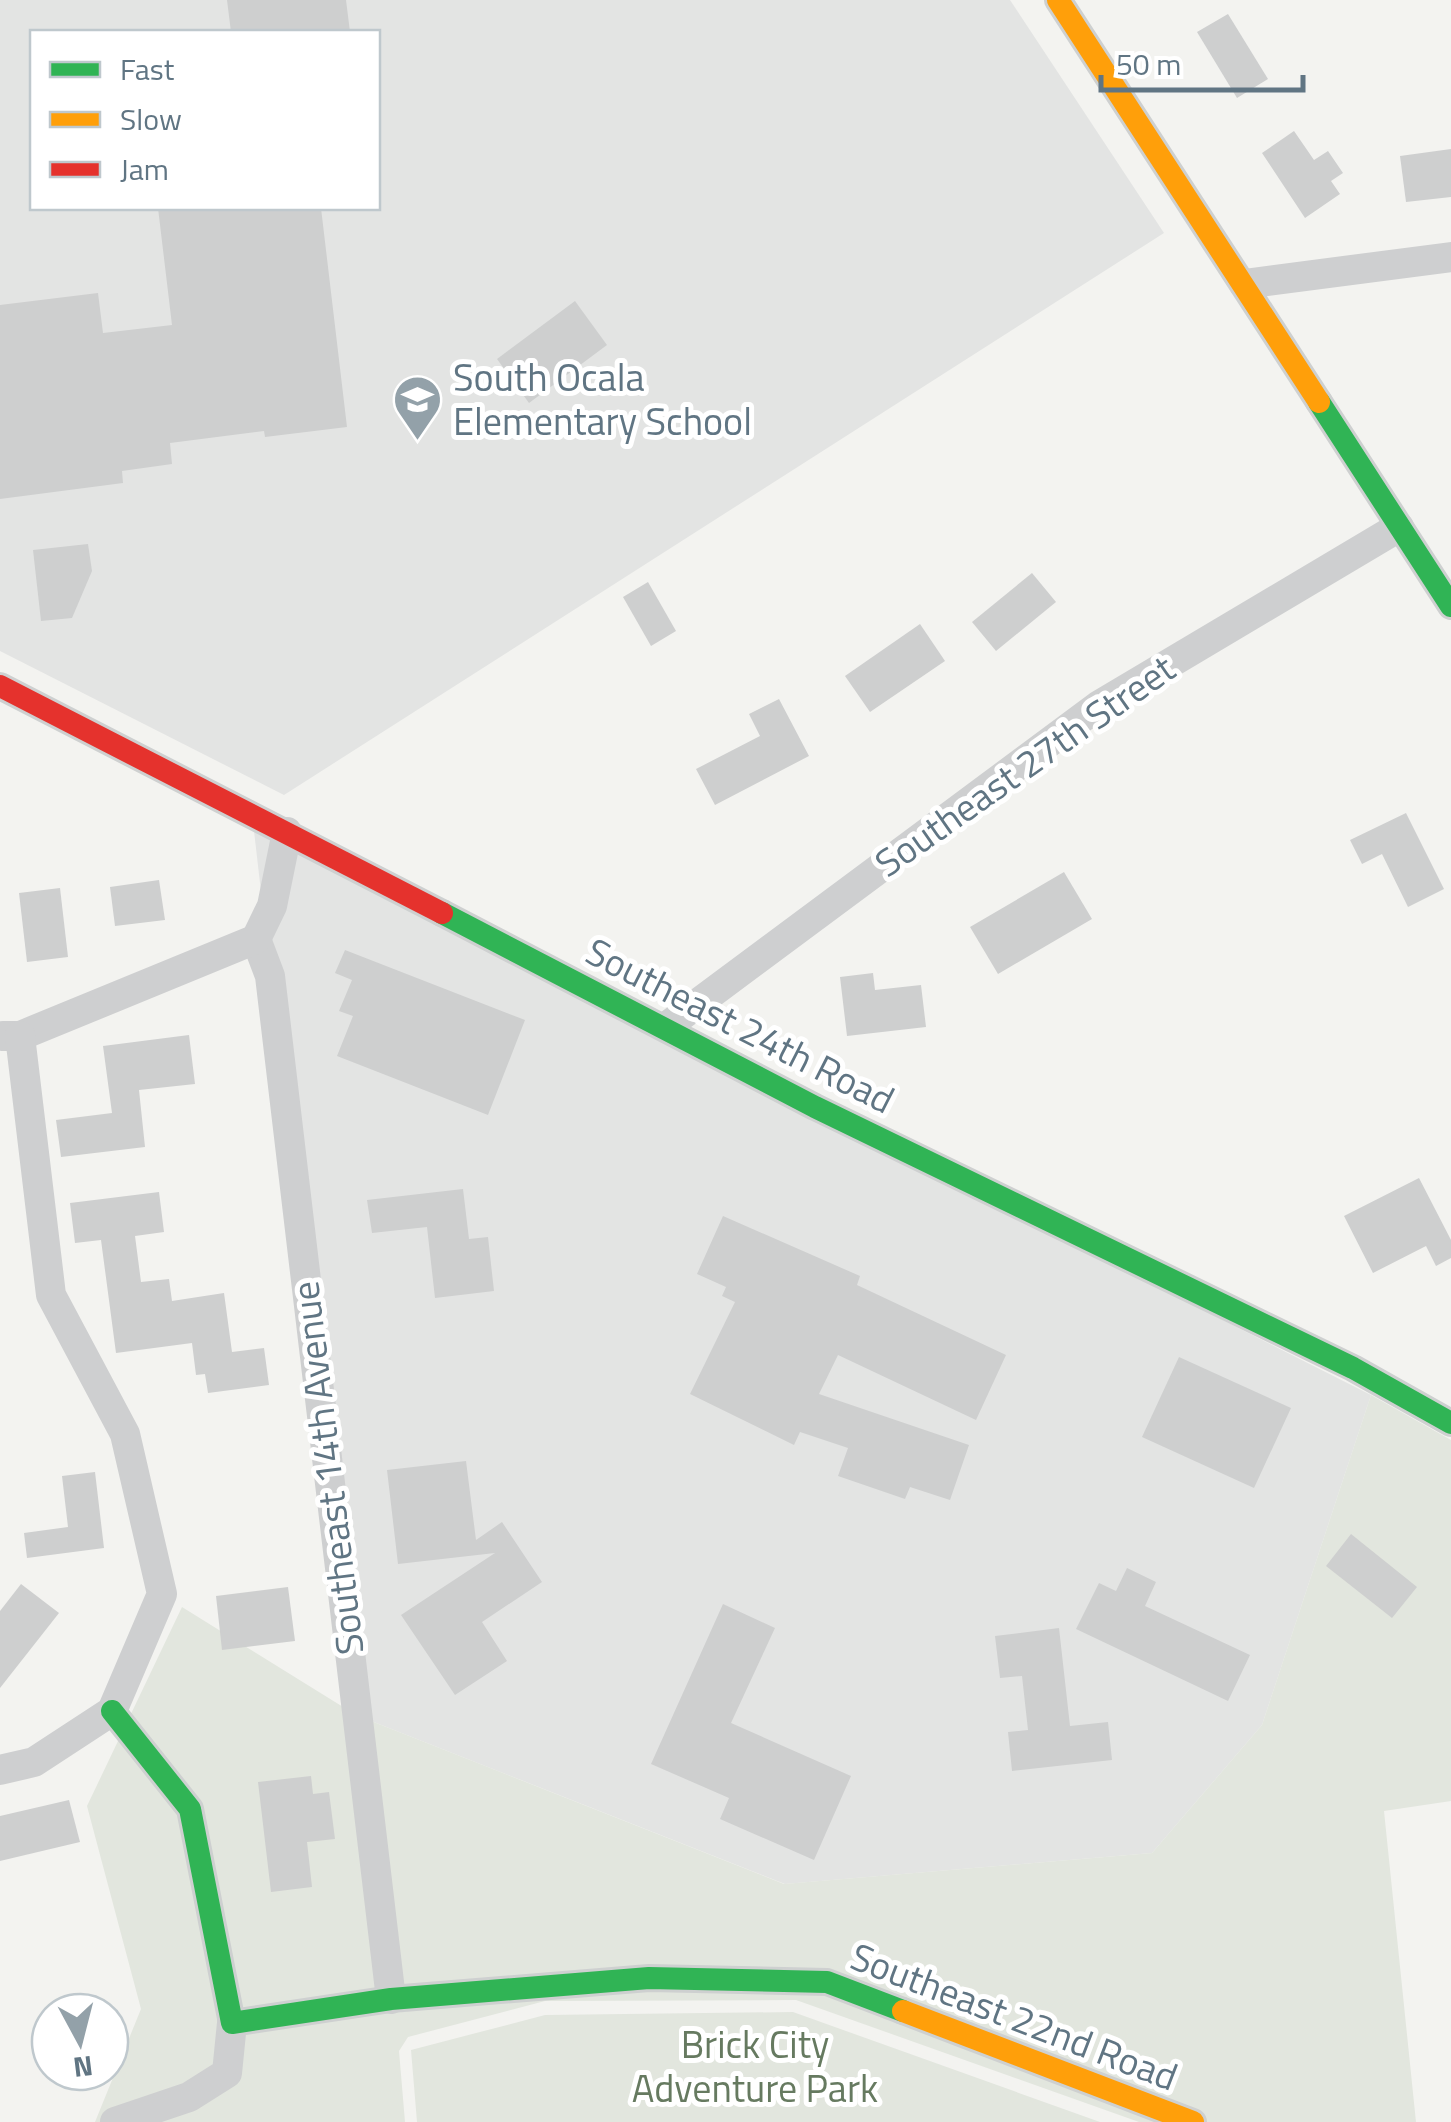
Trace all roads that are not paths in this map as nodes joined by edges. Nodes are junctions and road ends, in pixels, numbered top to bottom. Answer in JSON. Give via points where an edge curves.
{"nodes":[{"id":1,"x":1058,"y":0,"type":"edge"},
{"id":2,"x":1451,"y":256,"type":"edge"},
{"id":3,"x":1244,"y":284,"type":"junction"},
{"id":4,"x":1399,"y":527,"type":"junction"},
{"id":5,"x":1451,"y":606,"type":"edge"},
{"id":6,"x":0,"y":686,"type":"edge"},
{"id":7,"x":288,"y":832,"type":"junction"},
{"id":8,"x":256,"y":939,"type":"junction"},
{"id":9,"x":666,"y":1027,"type":"junction"},
{"id":10,"x":10,"y":1036,"type":"edge"},
{"id":11,"x":1451,"y":1423,"type":"edge"},
{"id":12,"x":112,"y":1710,"type":"junction"},
{"id":13,"x":0,"y":1770,"type":"edge"},
{"id":14,"x":391,"y":1998,"type":"junction"},
{"id":15,"x":232,"y":2022,"type":"junction"},
{"id":16,"x":115,"y":2122,"type":"edge"},
{"id":17,"x":1193,"y":2122,"type":"edge"}],
"edges":[{"from":1,"to":3,"type":"street"},
{"from":2,"to":3,"type":"street"},
{"from":3,"to":4,"type":"street"},
{"from":4,"to":5,"type":"street"},
{"from":4,"to":9,"type":"street","name":"Southeast 27th Street","via":[[1098,706]]},
{"from":6,"to":7,"type":"street","name":"Southeast 24th Road"},
{"from":7,"to":8,"type":"street","via":[[272,906]]},
{"from":7,"to":9,"type":"street","name":"Southeast 24th Road"},
{"from":8,"to":10,"type":"street"},
{"from":8,"to":14,"type":"street","name":"Southeast 14th Avenue","via":[[270,976]]},
{"from":9,"to":11,"type":"street","name":"Southeast 24th Road"},
{"from":10,"to":12,"type":"street","via":[[51,1295],[125,1434],[162,1594]]},
{"from":12,"to":13,"type":"street","via":[[34,1762]]},
{"from":12,"to":15,"type":"street","via":[[190,1809]]},
{"from":14,"to":15,"type":"street","name":"Southeast 22nd Road"},
{"from":14,"to":17,"type":"street","name":"Southeast 22nd Road","via":[[649,1978],[827,1982]]},
{"from":15,"to":16,"type":"street","via":[[227,2073],[188,2098]]}]}
